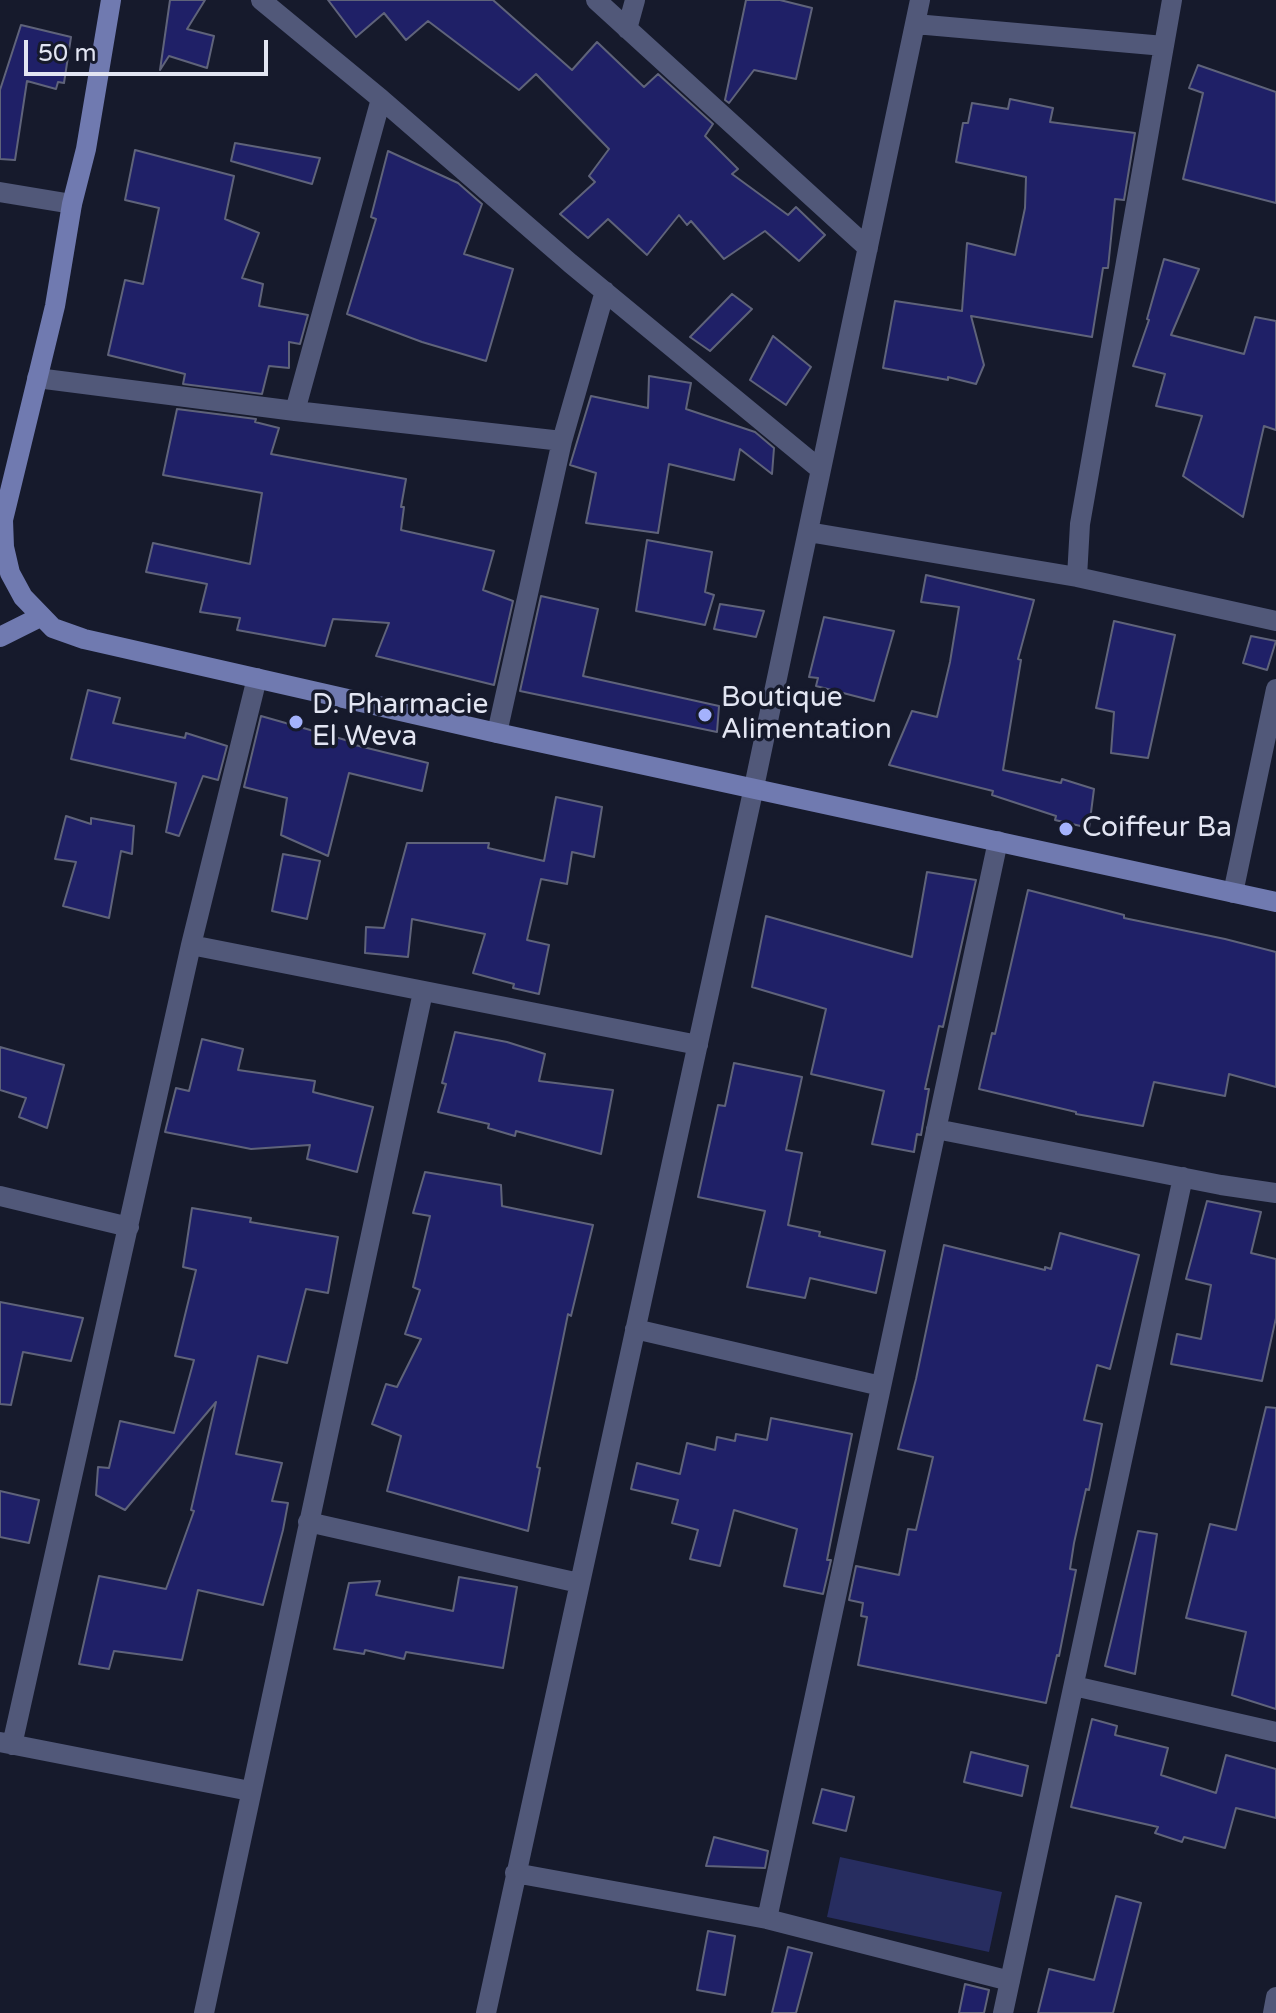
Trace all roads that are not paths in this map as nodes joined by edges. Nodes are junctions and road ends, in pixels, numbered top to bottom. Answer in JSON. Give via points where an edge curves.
{"nodes":[{"id":1,"x":111,"y":0,"type":"edge"},
{"id":2,"x":261,"y":0,"type":"edge"},
{"id":3,"x":596,"y":0,"type":"edge"},
{"id":4,"x":635,"y":0,"type":"edge"},
{"id":5,"x":920,"y":0,"type":"edge"},
{"id":6,"x":1172,"y":0,"type":"edge"},
{"id":7,"x":915,"y":24,"type":"junction"},
{"id":8,"x":627,"y":29,"type":"junction"},
{"id":9,"x":1164,"y":46,"type":"junction"},
{"id":10,"x":381,"y":99,"type":"junction"},
{"id":11,"x":0,"y":192,"type":"edge"},
{"id":12,"x":72,"y":204,"type":"junction"},
{"id":13,"x":868,"y":248,"type":"junction"},
{"id":14,"x":605,"y":291,"type":"junction"},
{"id":15,"x":37,"y":378,"type":"junction"},
{"id":16,"x":295,"y":411,"type":"junction"},
{"id":17,"x":562,"y":441,"type":"junction"},
{"id":18,"x":821,"y":470,"type":"junction"},
{"id":19,"x":808,"y":532,"type":"junction"},
{"id":20,"x":1077,"y":577,"type":"junction"},
{"id":21,"x":40,"y":617,"type":"junction"},
{"id":22,"x":1276,"y":621,"type":"edge"},
{"id":23,"x":0,"y":637,"type":"edge"},
{"id":24,"x":257,"y":678,"type":"junction"},
{"id":25,"x":1276,"y":689,"type":"edge"},
{"id":26,"x":497,"y":733,"type":"junction"},
{"id":27,"x":754,"y":787,"type":"junction"},
{"id":28,"x":998,"y":841,"type":"junction"},
{"id":29,"x":1233,"y":893,"type":"junction"},
{"id":30,"x":1276,"y":902,"type":"edge"},
{"id":31,"x":191,"y":945,"type":"junction"},
{"id":32,"x":423,"y":992,"type":"junction"},
{"id":33,"x":698,"y":1045,"type":"junction"},
{"id":34,"x":936,"y":1129,"type":"junction"},
{"id":35,"x":1183,"y":1177,"type":"junction"},
{"id":36,"x":1276,"y":1193,"type":"edge"},
{"id":37,"x":0,"y":1196,"type":"edge"},
{"id":38,"x":129,"y":1227,"type":"junction"},
{"id":39,"x":635,"y":1329,"type":"junction"},
{"id":40,"x":881,"y":1386,"type":"junction"},
{"id":41,"x":308,"y":1522,"type":"junction"},
{"id":42,"x":579,"y":1583,"type":"junction"},
{"id":43,"x":1074,"y":1686,"type":"junction"},
{"id":44,"x":1276,"y":1732,"type":"edge"},
{"id":45,"x":6,"y":1744,"type":"edge"},
{"id":46,"x":250,"y":1791,"type":"junction"},
{"id":47,"x":515,"y":1873,"type":"junction"},
{"id":48,"x":767,"y":1919,"type":"junction"},
{"id":49,"x":1010,"y":1981,"type":"junction"},
{"id":50,"x":1276,"y":1997,"type":"edge"},
{"id":51,"x":204,"y":2013,"type":"edge"},
{"id":52,"x":486,"y":2013,"type":"edge"},
{"id":53,"x":1003,"y":2013,"type":"edge"},
{"id":54,"x":1273,"y":2013,"type":"edge"}],
"edges":[{"from":1,"to":12,"type":"main road"},
{"from":2,"to":10,"type":"street"},
{"from":3,"to":8,"type":"street"},
{"from":4,"to":8,"type":"street"},
{"from":5,"to":7,"type":"street"},
{"from":6,"to":9,"type":"street"},
{"from":7,"to":9,"type":"street"},
{"from":7,"to":13,"type":"street"},
{"from":8,"to":13,"type":"street"},
{"from":9,"to":20,"type":"street","via":[[1080,524]]},
{"from":10,"to":14,"type":"street"},
{"from":10,"to":16,"type":"street"},
{"from":11,"to":12,"type":"street"},
{"from":12,"to":15,"type":"main road"},
{"from":13,"to":18,"type":"street"},
{"from":14,"to":17,"type":"street"},
{"from":14,"to":18,"type":"street"},
{"from":15,"to":16,"type":"street"},
{"from":15,"to":21,"type":"main road","via":[[3,520],[10,573]]},
{"from":16,"to":17,"type":"street"},
{"from":17,"to":26,"type":"street"},
{"from":18,"to":19,"type":"street"},
{"from":19,"to":20,"type":"street"},
{"from":19,"to":27,"type":"street"},
{"from":20,"to":22,"type":"street"},
{"from":21,"to":23,"type":"main road"},
{"from":21,"to":24,"type":"main road","via":[[68,634]]},
{"from":24,"to":26,"type":"main road"},
{"from":24,"to":31,"type":"street"},
{"from":25,"to":29,"type":"street"},
{"from":26,"to":27,"type":"main road"},
{"from":27,"to":28,"type":"main road"},
{"from":27,"to":33,"type":"street"},
{"from":28,"to":29,"type":"main road"},
{"from":28,"to":34,"type":"street"},
{"from":29,"to":30,"type":"main road"},
{"from":31,"to":32,"type":"street"},
{"from":31,"to":38,"type":"street"},
{"from":32,"to":33,"type":"street"},
{"from":32,"to":41,"type":"street"},
{"from":33,"to":39,"type":"street"},
{"from":34,"to":35,"type":"street"},
{"from":34,"to":40,"type":"street"},
{"from":35,"to":36,"type":"street"},
{"from":35,"to":43,"type":"street"},
{"from":37,"to":38,"type":"street"},
{"from":38,"to":45,"type":"street"},
{"from":39,"to":40,"type":"street"},
{"from":39,"to":42,"type":"street"},
{"from":40,"to":48,"type":"street"},
{"from":41,"to":42,"type":"street"},
{"from":41,"to":46,"type":"street"},
{"from":42,"to":47,"type":"street"},
{"from":43,"to":44,"type":"street"},
{"from":43,"to":49,"type":"street"},
{"from":45,"to":46,"type":"street"},
{"from":46,"to":51,"type":"street"},
{"from":47,"to":48,"type":"street"},
{"from":47,"to":52,"type":"street"},
{"from":48,"to":49,"type":"street"},
{"from":49,"to":53,"type":"street"},
{"from":50,"to":54,"type":"street"}]}
